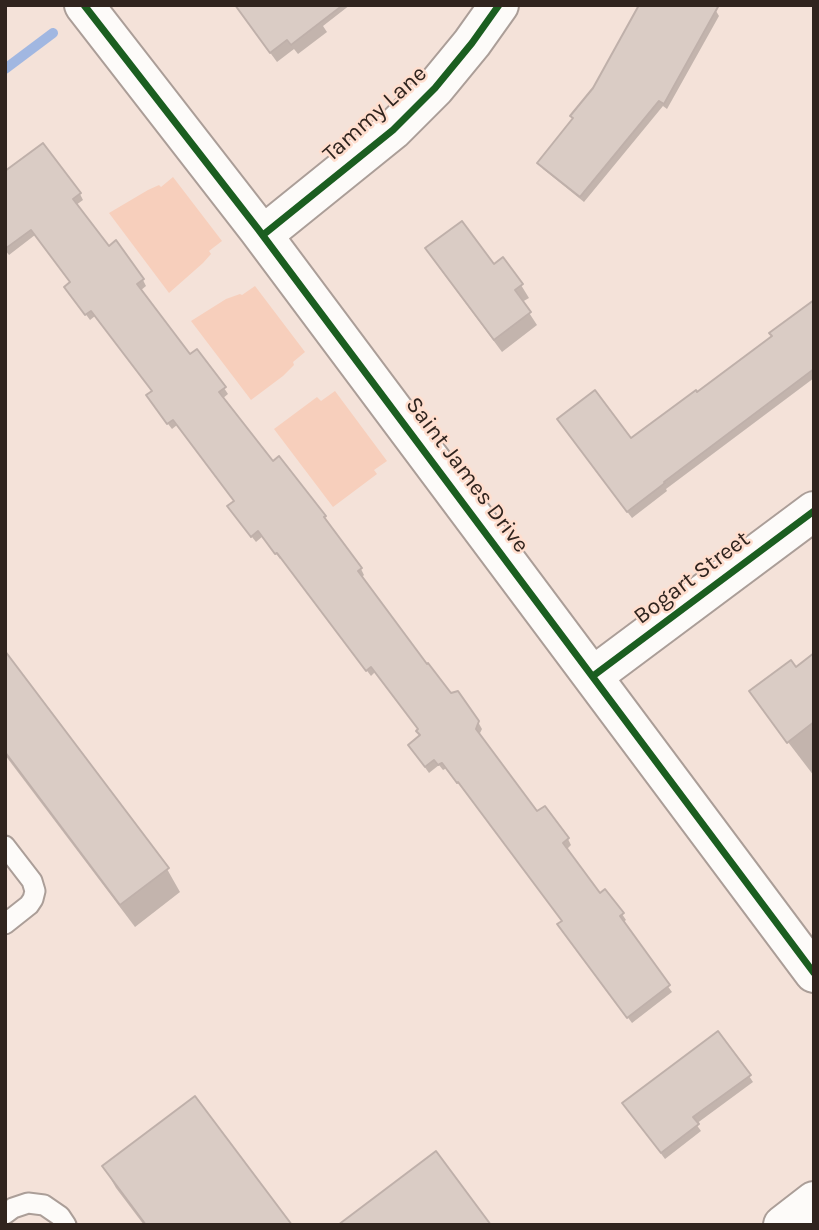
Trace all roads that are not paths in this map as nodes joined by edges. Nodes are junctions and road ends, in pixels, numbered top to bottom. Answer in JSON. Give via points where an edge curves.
{"nodes":[{"id":1,"x":84,"y":5,"type":"edge"},
{"id":2,"x":499,"y":5,"type":"edge"},
{"id":3,"x":262,"y":235,"type":"junction"},
{"id":4,"x":814,"y":511,"type":"edge"},
{"id":5,"x":593,"y":676,"type":"junction"},
{"id":6,"x":5,"y":846,"type":"edge"},
{"id":7,"x":5,"y":923,"type":"edge"},
{"id":8,"x":814,"y":973,"type":"edge"},
{"id":9,"x":814,"y":1202,"type":"edge"},
{"id":10,"x":5,"y":1214,"type":"edge"},
{"id":11,"x":66,"y":1225,"type":"edge"},
{"id":12,"x":783,"y":1225,"type":"edge"}],
"edges":[{"from":1,"to":3,"type":"street","name":"Saint James Drive"},
{"from":2,"to":3,"type":"street","name":"Tammy Lane","via":[[442,80],[393,130]]},
{"from":3,"to":5,"type":"street","name":"Saint James Drive"},
{"from":4,"to":5,"type":"street","name":"Bogart Street"},
{"from":5,"to":8,"type":"street","name":"Saint James Drive"},
{"from":6,"to":7,"type":"lane","via":[[35,891],[29,905]]},
{"from":9,"to":12,"type":"street"},
{"from":10,"to":11,"type":"lane","via":[[28,1203],[44,1205]]}]}
